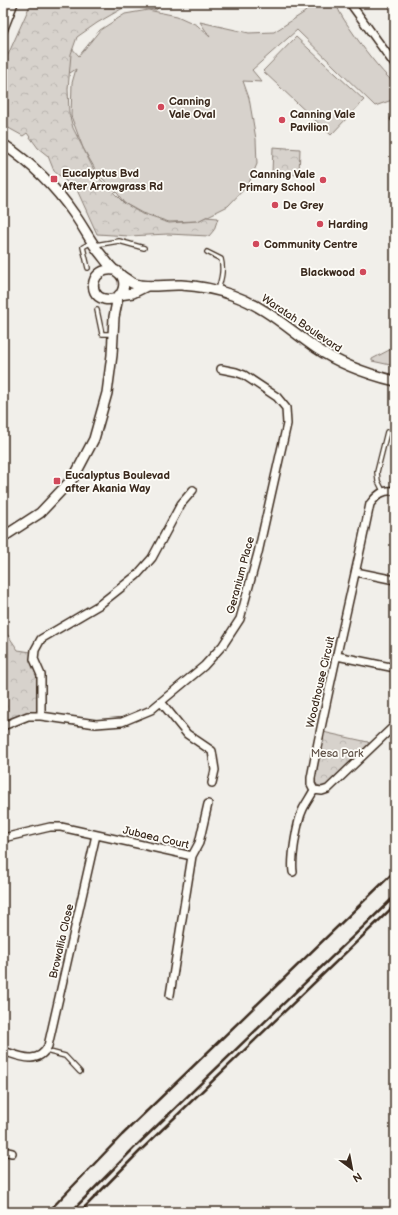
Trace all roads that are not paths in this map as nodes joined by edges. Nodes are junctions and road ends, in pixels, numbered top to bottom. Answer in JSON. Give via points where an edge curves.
{"nodes":[{"id":1,"x":14,"y":3,"type":"edge"},
{"id":2,"x":350,"y":3,"type":"edge"},
{"id":3,"x":3,"y":31,"type":"edge"},
{"id":4,"x":395,"y":64,"type":"edge"},
{"id":5,"x":3,"y":144,"type":"edge"},
{"id":6,"x":95,"y":246,"type":"junction"},
{"id":7,"x":144,"y":248,"type":"dead end"},
{"id":8,"x":207,"y":252,"type":"dead end"},
{"id":9,"x":88,"y":268,"type":"dead end"},
{"id":10,"x":114,"y":270,"type":"junction"},
{"id":11,"x":99,"y":272,"type":"junction"},
{"id":12,"x":122,"y":276,"type":"junction"},
{"id":13,"x":147,"y":286,"type":"junction"},
{"id":14,"x":218,"y":290,"type":"junction"},
{"id":15,"x":119,"y":296,"type":"junction"},
{"id":16,"x":104,"y":299,"type":"junction"},
{"id":17,"x":97,"y":310,"type":"dead end"},
{"id":18,"x":114,"y":317,"type":"junction"},
{"id":19,"x":113,"y":334,"type":"junction"},
{"id":20,"x":221,"y":369,"type":"dead end"},
{"id":21,"x":395,"y":381,"type":"edge"},
{"id":22,"x":387,"y":432,"type":"dead end"},
{"id":23,"x":193,"y":490,"type":"dead end"},
{"id":24,"x":383,"y":491,"type":"junction"},
{"id":25,"x":395,"y":491,"type":"edge"},
{"id":26,"x":3,"y":537,"type":"edge"},
{"id":27,"x":356,"y":572,"type":"junction"},
{"id":28,"x":395,"y":580,"type":"edge"},
{"id":29,"x":337,"y":656,"type":"junction"},
{"id":30,"x":395,"y":668,"type":"edge"},
{"id":31,"x":161,"y":702,"type":"junction"},
{"id":32,"x":41,"y":716,"type":"junction"},
{"id":33,"x":395,"y":725,"type":"edge"},
{"id":34,"x":3,"y":726,"type":"edge"},
{"id":35,"x":212,"y":783,"type":"dead end"},
{"id":36,"x":314,"y":790,"type":"junction"},
{"id":37,"x":208,"y":804,"type":"dead end"},
{"id":38,"x":96,"y":835,"type":"junction"},
{"id":39,"x":3,"y":838,"type":"edge"},
{"id":40,"x":192,"y":856,"type":"junction"},
{"id":41,"x":293,"y":872,"type":"dead end"},
{"id":42,"x":170,"y":995,"type":"dead end"},
{"id":43,"x":3,"y":1051,"type":"edge"},
{"id":44,"x":46,"y":1051,"type":"junction"},
{"id":45,"x":80,"y":1072,"type":"dead end"},
{"id":46,"x":3,"y":1151,"type":"edge"},
{"id":47,"x":12,"y":1153,"type":"dead end"}],
"edges":[{"from":1,"to":3,"type":"street"},
{"from":2,"to":4,"type":"street"},
{"from":5,"to":6,"type":"street","via":[[46,178]]},
{"from":6,"to":7,"type":"lane","via":[[119,241]]},
{"from":6,"to":9,"type":"lane","via":[[83,247]]},
{"from":6,"to":10,"type":"street"},
{"from":6,"to":11,"type":"street"},
{"from":8,"to":14,"type":"lane","via":[[221,259],[223,268]]},
{"from":10,"to":11,"type":"street"},
{"from":10,"to":12,"type":"street"},
{"from":11,"to":16,"type":"street","via":[[94,288],[99,297]]},
{"from":12,"to":13,"type":"street","name":"Waratah Boulevard","via":[[133,283]]},
{"from":12,"to":15,"type":"street","via":[[124,284]]},
{"from":13,"to":14,"type":"street","name":"Waratah Boulevard","via":[[183,285]]},
{"from":13,"to":15,"type":"street","name":"Waratah Boulevard"},
{"from":14,"to":21,"type":"street","name":"Waratah Boulevard","via":[[261,308],[316,348],[343,364]]},
{"from":15,"to":16,"type":"street","via":[[110,300]]},
{"from":15,"to":18,"type":"street"},
{"from":16,"to":18,"type":"street"},
{"from":17,"to":19,"type":"lane","via":[[102,334]]},
{"from":18,"to":19,"type":"street"},
{"from":19,"to":26,"type":"street","via":[[107,393],[94,439],[74,477],[40,513]]},
{"from":20,"to":31,"type":"street","name":"Geranium Place","via":[[244,375],[277,397],[286,408],[287,424],[258,553],[240,619],[223,645],[204,666]]},
{"from":22,"to":24,"type":"lane","via":[[377,472]]},
{"from":23,"to":32,"type":"street","via":[[181,504],[152,558],[136,575],[99,605],[41,639],[35,650],[34,659],[41,675]]},
{"from":24,"to":25,"type":"street"},
{"from":24,"to":27,"type":"street","name":"Woodhouse Circuit","via":[[370,504]]},
{"from":27,"to":28,"type":"street"},
{"from":27,"to":29,"type":"street","name":"Woodhouse Circuit"},
{"from":29,"to":30,"type":"street"},
{"from":29,"to":36,"type":"street","name":"Woodhouse Circuit","via":[[311,778]]},
{"from":31,"to":32,"type":"street","name":"Geranium Place","via":[[151,710],[122,722],[96,724]]},
{"from":31,"to":35,"type":"street","via":[[187,734],[212,751],[215,770]]},
{"from":32,"to":34,"type":"street","name":"Geranium Place","via":[[28,716]]},
{"from":33,"to":36,"type":"street","via":[[328,789]]},
{"from":36,"to":41,"type":"street","via":[[302,810],[292,855]]},
{"from":37,"to":40,"type":"street","via":[[199,843]]},
{"from":38,"to":39,"type":"street","name":"Jubaea Court","via":[[56,827]]},
{"from":38,"to":40,"type":"street","name":"Jubaea Court"},
{"from":38,"to":44,"type":"street","name":"Browallia Close"},
{"from":40,"to":42,"type":"street","name":"Jubaea Court"},
{"from":43,"to":44,"type":"street","via":[[27,1058],[38,1057]]},
{"from":44,"to":45,"type":"lane","via":[[65,1056]]},
{"from":46,"to":47,"type":"street"}]}
